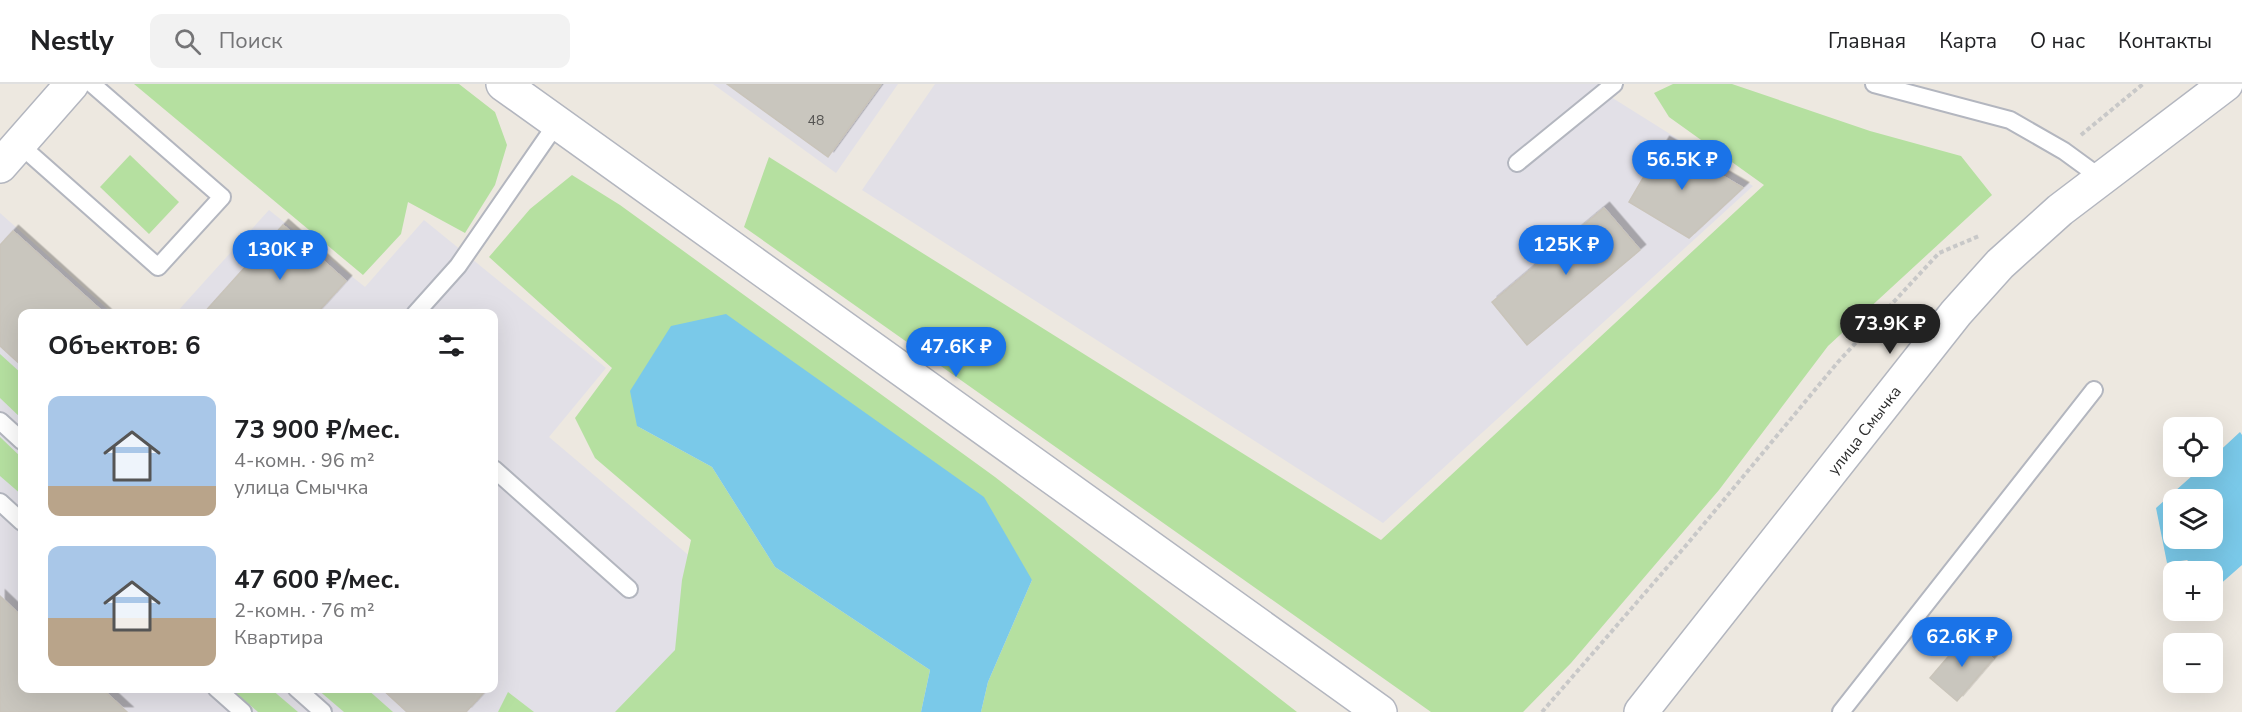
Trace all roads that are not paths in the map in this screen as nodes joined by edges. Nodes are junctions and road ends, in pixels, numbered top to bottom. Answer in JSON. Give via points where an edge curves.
{"nodes":[{"id":1,"x":72,"y":84,"type":"edge"},
{"id":2,"x":92,"y":84,"type":"edge"},
{"id":3,"x":503,"y":84,"type":"edge"},
{"id":4,"x":1614,"y":84,"type":"edge"},
{"id":5,"x":1874,"y":84,"type":"edge"},
{"id":6,"x":2226,"y":84,"type":"edge"},
{"id":7,"x":557,"y":123,"type":"junction"},
{"id":8,"x":10,"y":155,"type":"edge"},
{"id":9,"x":1517,"y":163,"type":"dead end"},
{"id":10,"x":2101,"y":178,"type":"junction"},
{"id":11,"x":419,"y":309,"type":"edge"},
{"id":12,"x":2094,"y":390,"type":"dead end"},
{"id":13,"x":0,"y":421,"type":"edge"},
{"id":14,"x":18,"y":437,"type":"edge"},
{"id":15,"x":498,"y":473,"type":"edge"},
{"id":16,"x":0,"y":502,"type":"edge"},
{"id":17,"x":18,"y":518,"type":"edge"},
{"id":18,"x":629,"y":589,"type":"dead end"},
{"id":19,"x":222,"y":693,"type":"edge"},
{"id":20,"x":302,"y":693,"type":"edge"},
{"id":21,"x":243,"y":712,"type":"edge"},
{"id":22,"x":323,"y":712,"type":"edge"},
{"id":23,"x":1380,"y":712,"type":"edge"},
{"id":24,"x":1641,"y":712,"type":"edge"},
{"id":25,"x":1841,"y":712,"type":"edge"}],
"edges":[{"from":1,"to":8,"type":"street"},
{"from":2,"to":8,"type":"lane","via":[[222,197],[158,267]]},
{"from":3,"to":7,"type":"street"},
{"from":4,"to":9,"type":"lane"},
{"from":5,"to":10,"type":"lane","via":[[2010,120]]},
{"from":6,"to":10,"type":"street","name":"улица Смычка"},
{"from":7,"to":11,"type":"lane","via":[[458,266]]},
{"from":7,"to":23,"type":"street"},
{"from":10,"to":24,"type":"street","name":"улица Смычка","via":[[2000,264],[1956,313]]},
{"from":12,"to":25,"type":"lane"},
{"from":13,"to":14,"type":"lane"},
{"from":15,"to":18,"type":"lane"},
{"from":16,"to":17,"type":"lane"},
{"from":19,"to":21,"type":"lane"},
{"from":20,"to":22,"type":"lane"}]}
